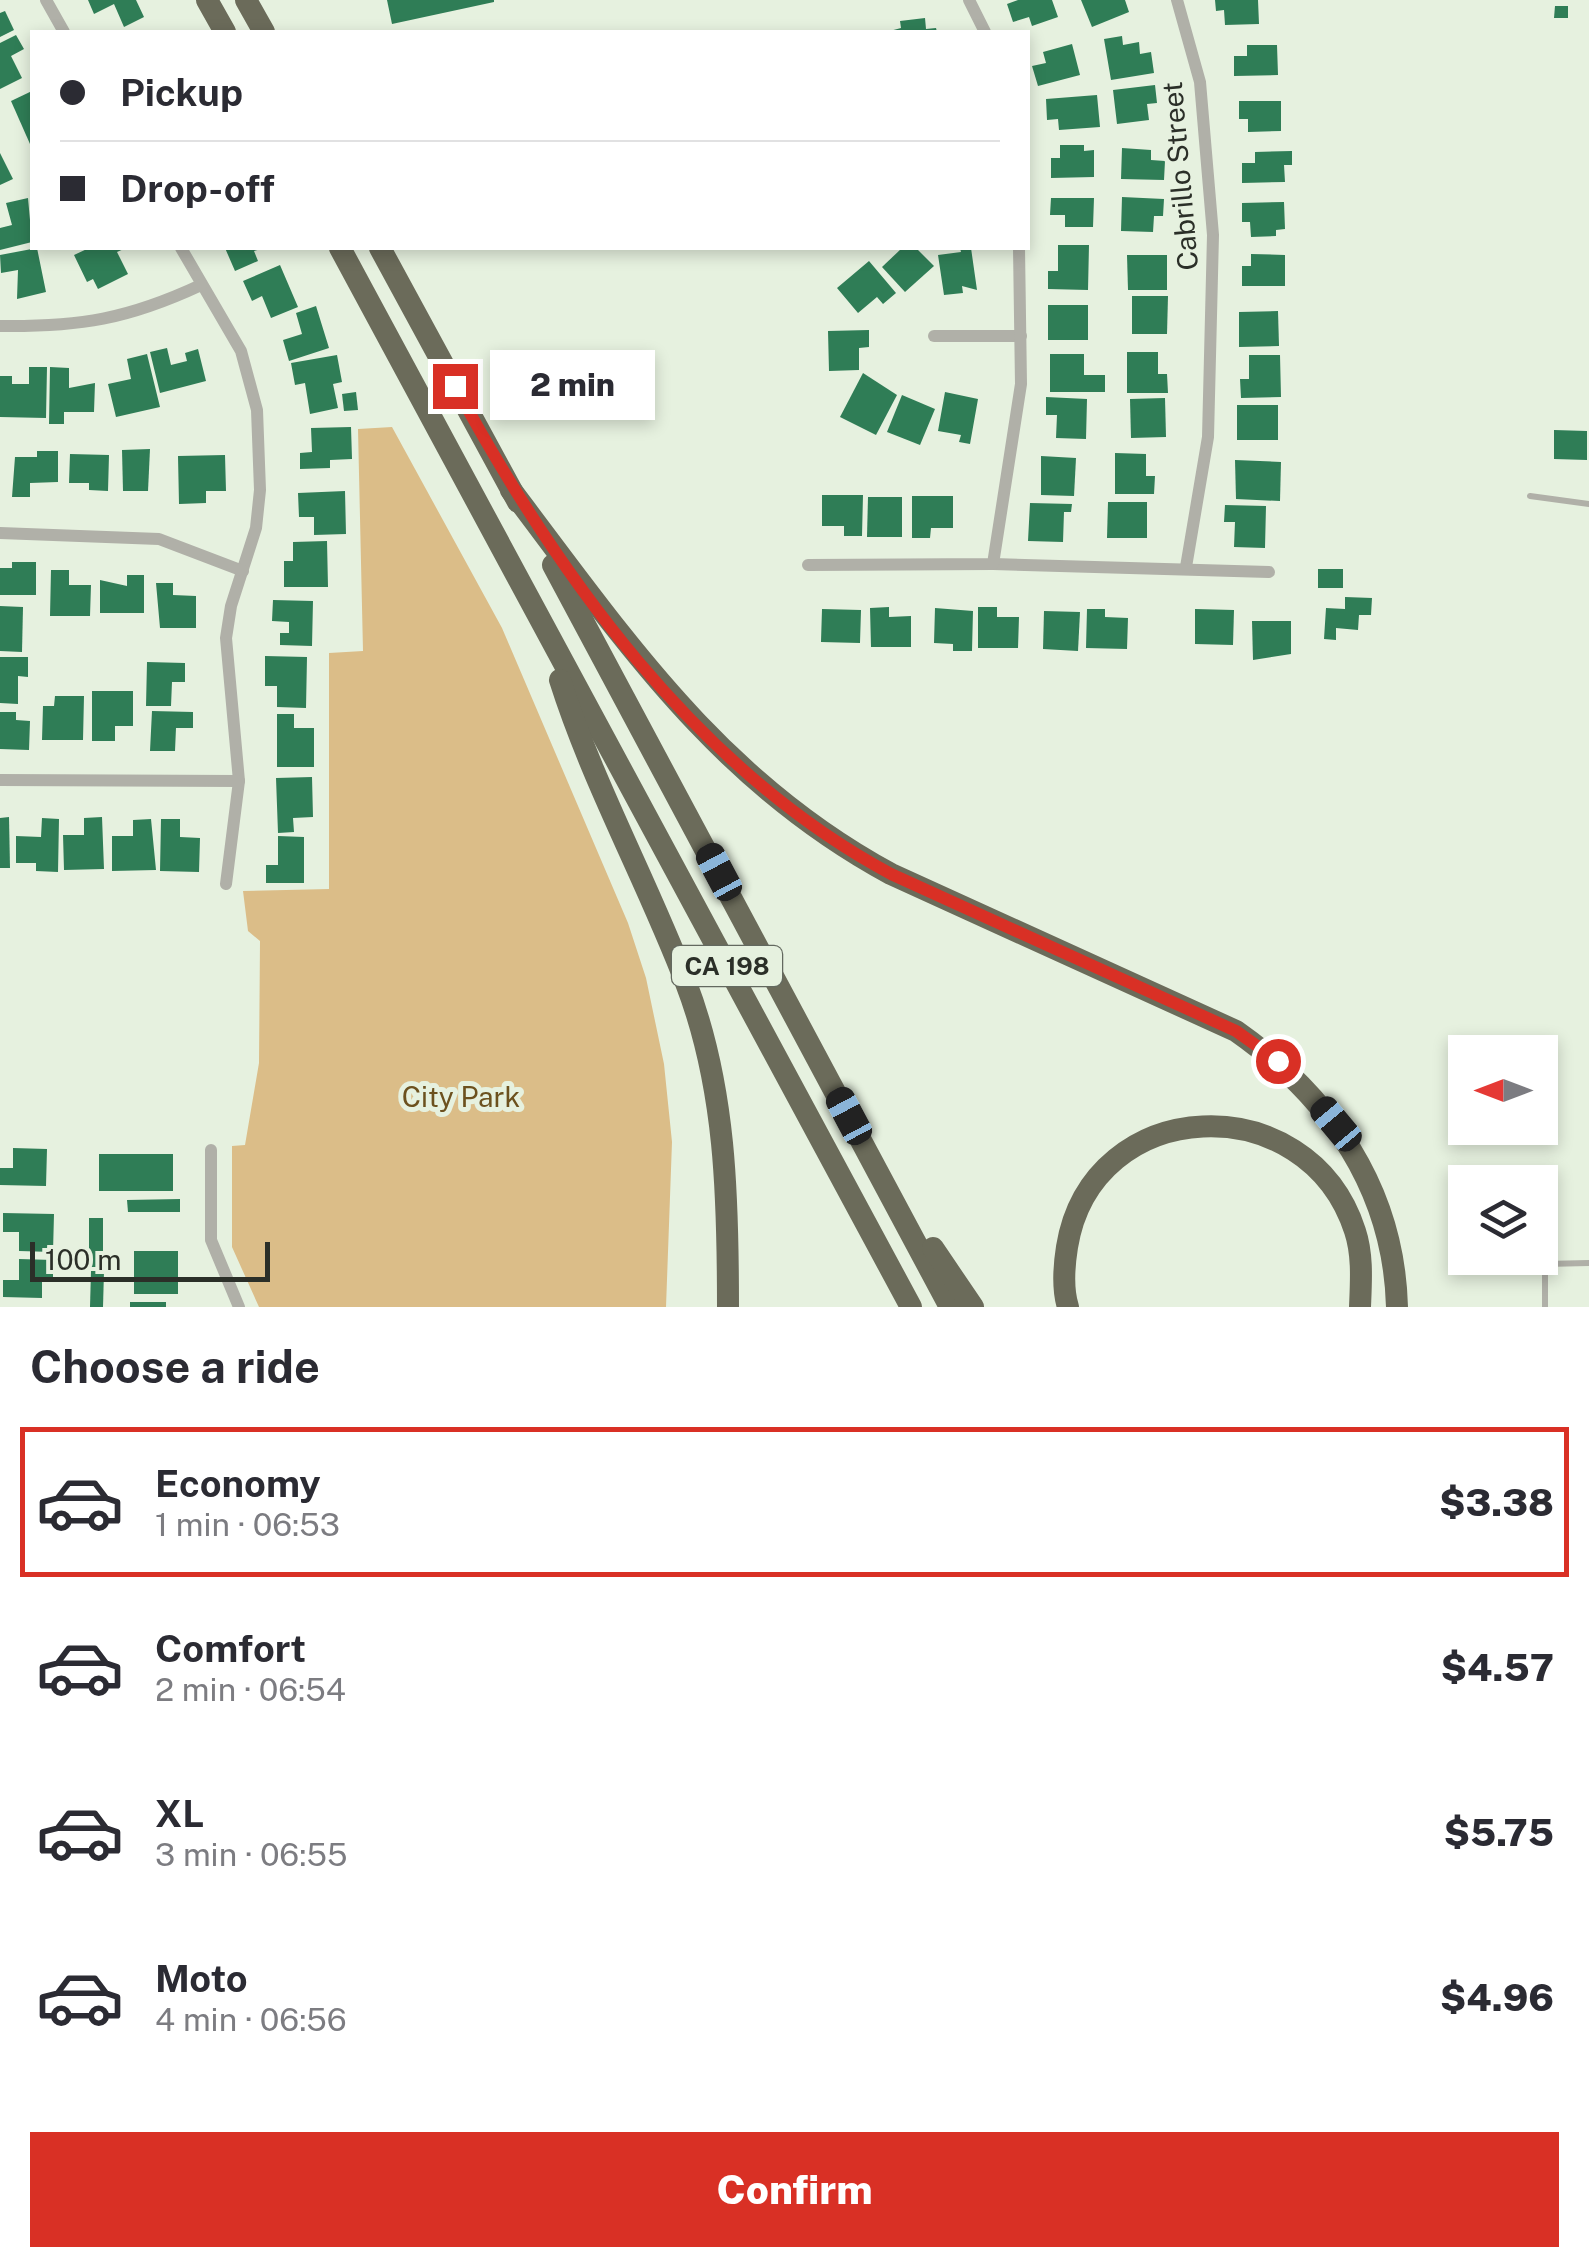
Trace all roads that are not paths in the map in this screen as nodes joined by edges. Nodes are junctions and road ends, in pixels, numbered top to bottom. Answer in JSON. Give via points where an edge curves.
{"nodes":[{"id":1,"x":46,"y":0,"type":"edge"},
{"id":2,"x":207,"y":0,"type":"edge"},
{"id":3,"x":246,"y":0,"type":"edge"},
{"id":4,"x":969,"y":0,"type":"edge"},
{"id":5,"x":1177,"y":0,"type":"edge"},
{"id":6,"x":63,"y":30,"type":"edge"},
{"id":7,"x":223,"y":30,"type":"edge"},
{"id":8,"x":263,"y":30,"type":"edge"},
{"id":9,"x":984,"y":30,"type":"edge"},
{"id":10,"x":182,"y":250,"type":"edge"},
{"id":11,"x":341,"y":250,"type":"edge"},
{"id":12,"x":381,"y":250,"type":"edge"},
{"id":13,"x":1019,"y":250,"type":"edge"},
{"id":14,"x":201,"y":285,"type":"junction"},
{"id":15,"x":0,"y":326,"type":"edge"},
{"id":16,"x":934,"y":336,"type":"dead end"},
{"id":17,"x":1021,"y":336,"type":"junction"},
{"id":18,"x":512,"y":490,"type":"junction"},
{"id":19,"x":1530,"y":496,"type":"dead end"},
{"id":20,"x":1589,"y":504,"type":"edge"},
{"id":21,"x":0,"y":533,"type":"edge"},
{"id":22,"x":808,"y":564,"type":"dead end"},
{"id":23,"x":994,"y":564,"type":"junction"},
{"id":24,"x":1186,"y":568,"type":"junction"},
{"id":25,"x":243,"y":571,"type":"junction"},
{"id":26,"x":1269,"y":572,"type":"dead end"},
{"id":27,"x":542,"y":624,"type":"junction"},
{"id":28,"x":0,"y":780,"type":"edge"},
{"id":29,"x":239,"y":781,"type":"junction"},
{"id":30,"x":226,"y":884,"type":"dead end"},
{"id":31,"x":210,"y":1150,"type":"dead end"},
{"id":32,"x":868,"y":1151,"type":"junction"},
{"id":33,"x":1589,"y":1263,"type":"edge"},
{"id":34,"x":239,"y":1307,"type":"edge"},
{"id":35,"x":728,"y":1307,"type":"edge"},
{"id":36,"x":911,"y":1307,"type":"edge"},
{"id":37,"x":950,"y":1307,"type":"edge"},
{"id":38,"x":973,"y":1307,"type":"edge"},
{"id":39,"x":1068,"y":1307,"type":"edge"},
{"id":40,"x":1360,"y":1307,"type":"edge"},
{"id":41,"x":1397,"y":1307,"type":"edge"},
{"id":42,"x":1545,"y":1307,"type":"edge"}],
"edges":[{"from":1,"to":6,"type":"street"},
{"from":2,"to":7,"type":"highway"},
{"from":3,"to":8,"type":"highway"},
{"from":4,"to":9,"type":"street"},
{"from":5,"to":24,"type":"street","name":"Cabrillo Street","via":[[1206,121],[1214,290],[1208,438]]},
{"from":10,"to":14,"type":"street"},
{"from":11,"to":27,"type":"highway","number":"CA 198"},
{"from":12,"to":18,"type":"highway","number":"CA 198"},
{"from":13,"to":17,"type":"street"},
{"from":14,"to":15,"type":"street","via":[[118,318],[68,327]]},
{"from":14,"to":25,"type":"street","via":[[241,351],[257,410],[260,490]]},
{"from":16,"to":17,"type":"street"},
{"from":17,"to":23,"type":"street","via":[[1017,427]]},
{"from":18,"to":32,"type":"highway","number":"CA 198"},
{"from":18,"to":41,"type":"highway","via":[[634,652],[710,740],[780,804],[891,874],[1236,1031],[1278,1061],[1336,1124],[1371,1181],[1388,1230]]},
{"from":19,"to":20,"type":"lane"},
{"from":21,"to":25,"type":"street","via":[[159,539]]},
{"from":22,"to":23,"type":"street"},
{"from":23,"to":24,"type":"street"},
{"from":24,"to":26,"type":"street"},
{"from":25,"to":29,"type":"street","via":[[226,638]]},
{"from":27,"to":35,"type":"highway","via":[[569,707],[688,987],[717,1102],[726,1172]]},
{"from":27,"to":36,"type":"highway","number":"CA 198"},
{"from":28,"to":29,"type":"street"},
{"from":29,"to":30,"type":"street"},
{"from":31,"to":34,"type":"street","via":[[212,1240]]},
{"from":32,"to":37,"type":"highway","number":"CA 198"},
{"from":32,"to":38,"type":"highway","number":"CA 198"},
{"from":33,"to":42,"type":"lane","via":[[1544,1264]]},
{"from":39,"to":40,"type":"highway","via":[[1064,1266],[1082,1200],[1132,1150],[1169,1130],[1208,1124],[1250,1128],[1317,1167],[1342,1200],[1356,1234]]}]}
